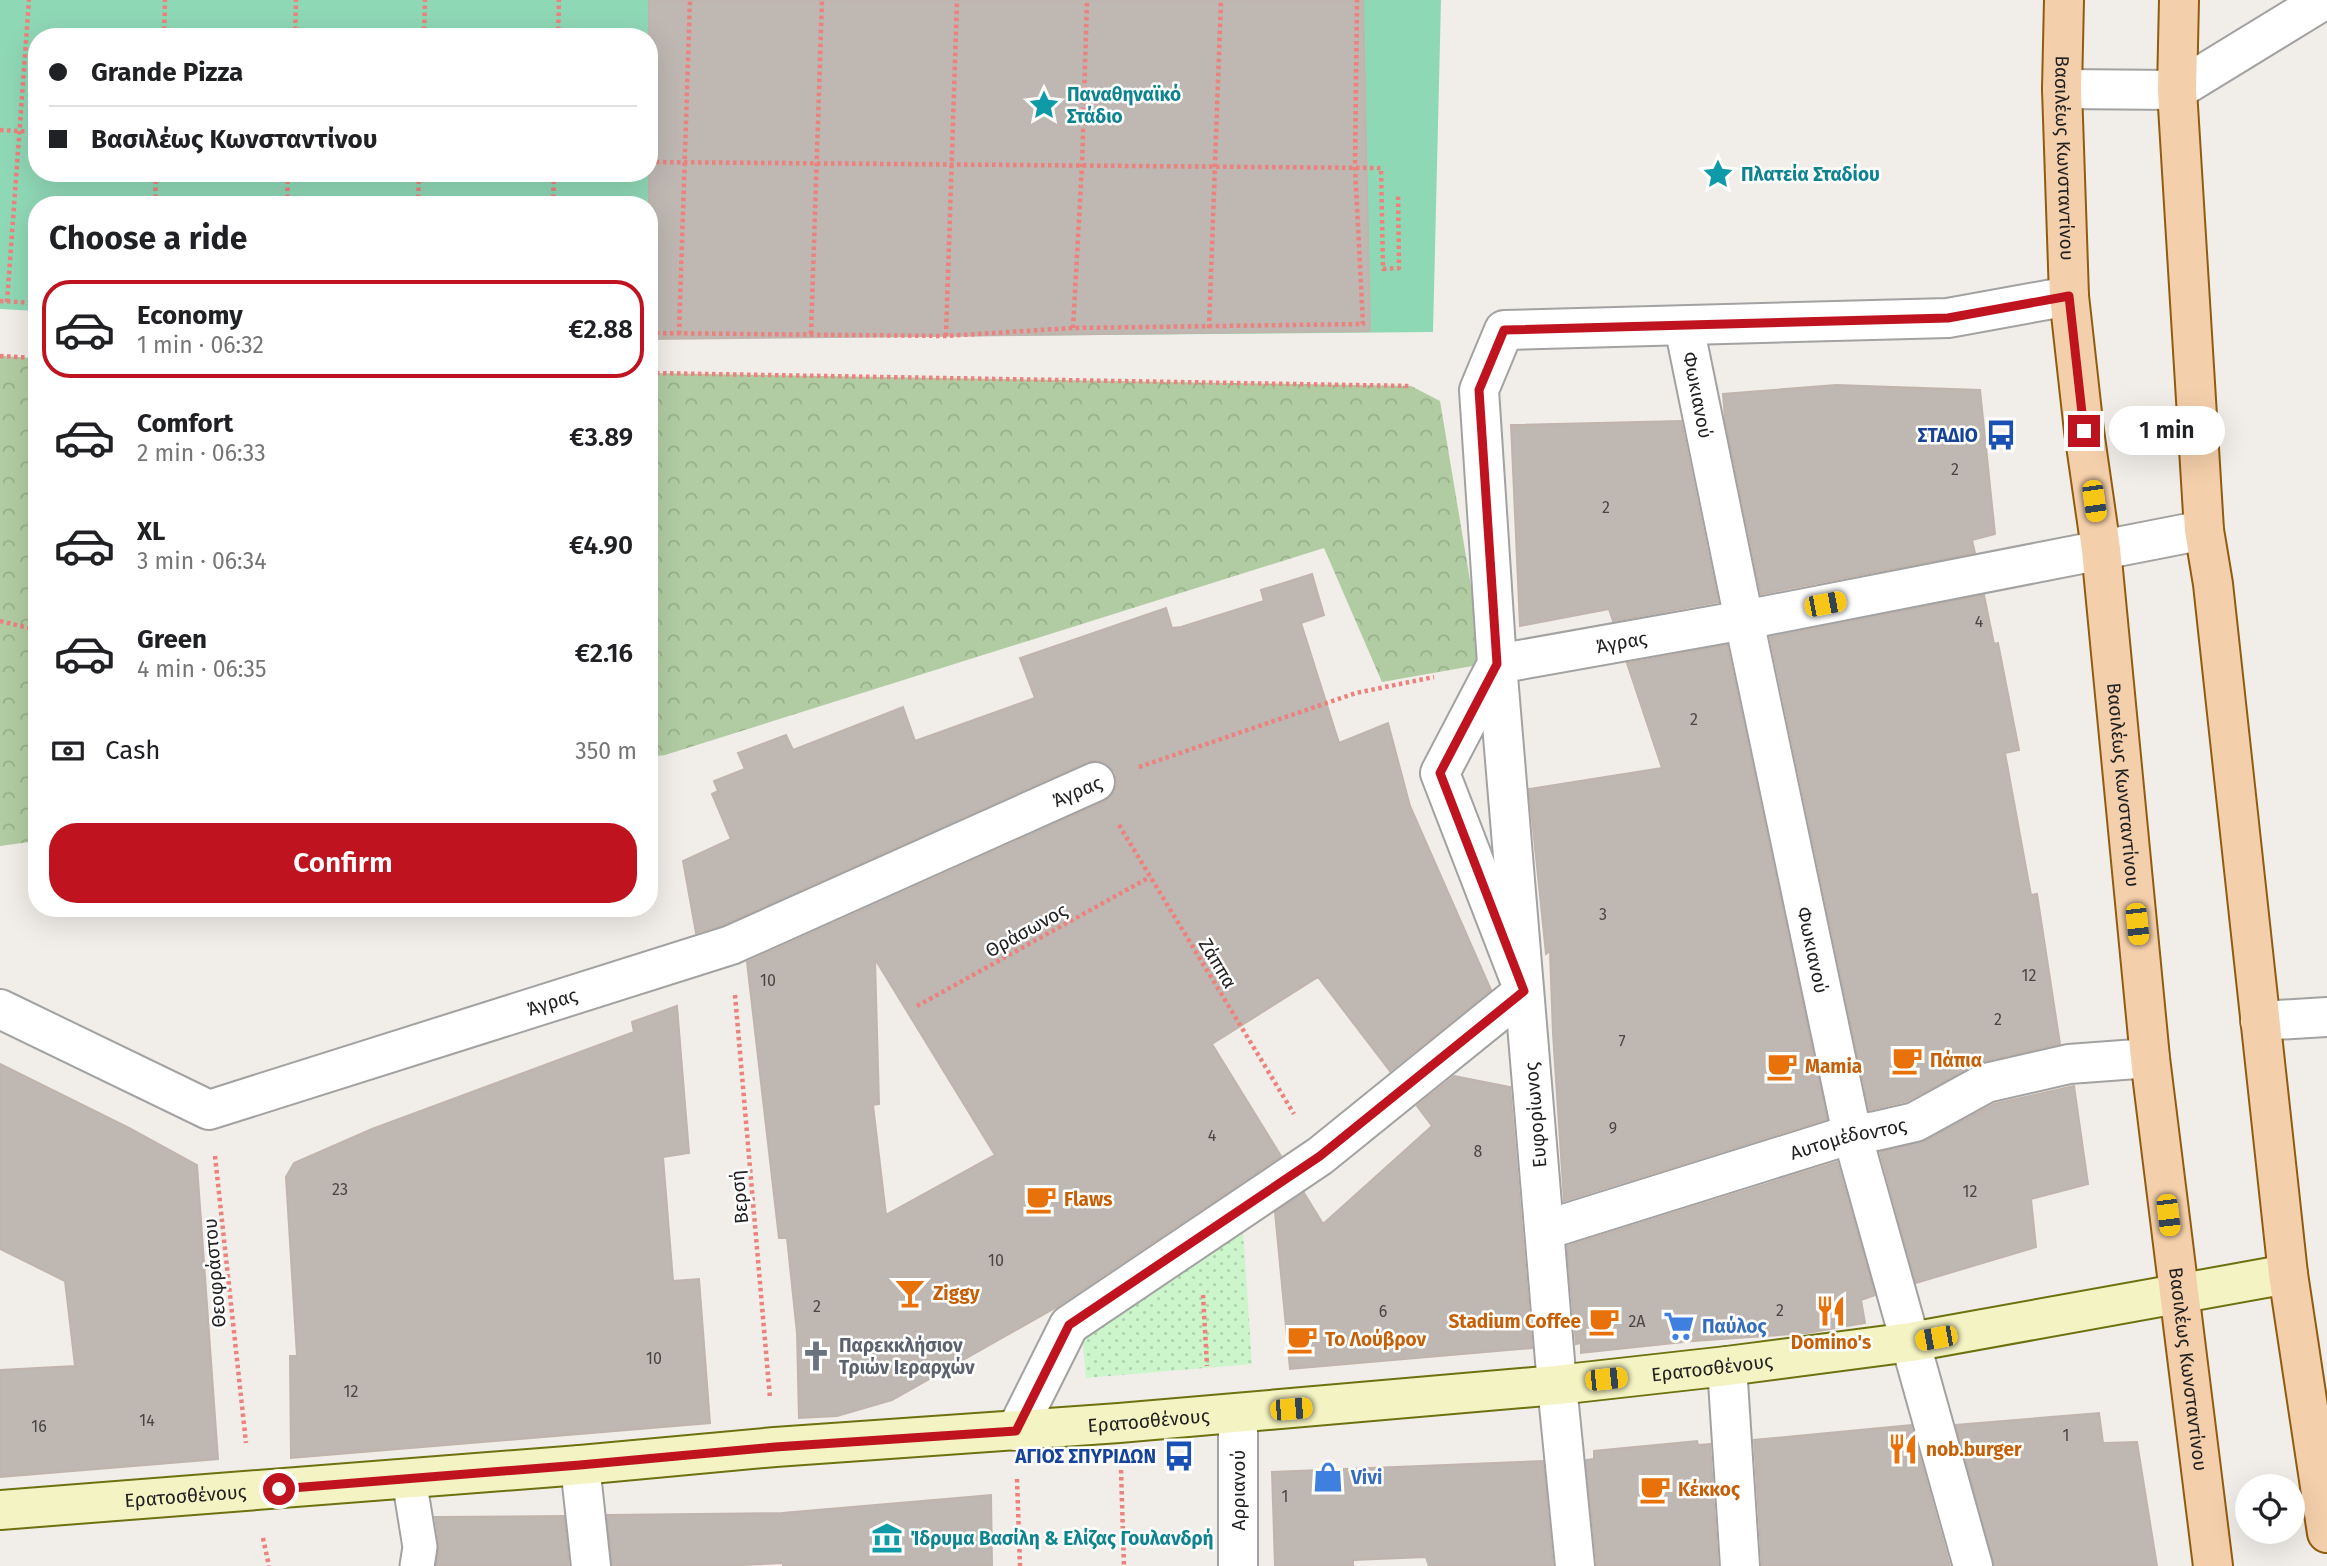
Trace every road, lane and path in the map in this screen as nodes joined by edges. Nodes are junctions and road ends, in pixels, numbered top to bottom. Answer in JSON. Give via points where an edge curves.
{"nodes":[{"id":1,"x":29,"y":0,"type":"edge"},
{"id":2,"x":165,"y":0,"type":"edge"},
{"id":3,"x":296,"y":0,"type":"edge"},
{"id":4,"x":425,"y":0,"type":"edge"},
{"id":5,"x":559,"y":0,"type":"edge"},
{"id":6,"x":690,"y":0,"type":"edge"},
{"id":7,"x":822,"y":0,"type":"edge"},
{"id":8,"x":957,"y":0,"type":"edge"},
{"id":9,"x":1087,"y":0,"type":"edge"},
{"id":10,"x":1222,"y":0,"type":"edge"},
{"id":11,"x":1357,"y":0,"type":"edge"},
{"id":12,"x":2064,"y":0,"type":"edge"},
{"id":13,"x":2179,"y":0,"type":"edge"},
{"id":14,"x":2324,"y":0,"type":"edge"},
{"id":15,"x":163,"y":28,"type":"edge"},
{"id":16,"x":295,"y":28,"type":"edge"},
{"id":17,"x":424,"y":28,"type":"edge"},
{"id":18,"x":558,"y":28,"type":"edge"},
{"id":19,"x":2062,"y":89,"type":"junction"},
{"id":20,"x":2177,"y":90,"type":"junction"},
{"id":21,"x":0,"y":130,"type":"edge"},
{"id":22,"x":19,"y":131,"type":"junction"},
{"id":23,"x":28,"y":132,"type":"edge"},
{"id":24,"x":658,"y":162,"type":"edge"},
{"id":25,"x":685,"y":162,"type":"junction"},
{"id":26,"x":817,"y":164,"type":"junction"},
{"id":27,"x":951,"y":164,"type":"junction"},
{"id":28,"x":1082,"y":166,"type":"junction"},
{"id":29,"x":1216,"y":166,"type":"junction"},
{"id":30,"x":1355,"y":168,"type":"junction"},
{"id":31,"x":1398,"y":194,"type":"dead end"},
{"id":32,"x":2069,"y":296,"type":"junction"},
{"id":33,"x":0,"y":301,"type":"edge"},
{"id":34,"x":7,"y":302,"type":"junction"},
{"id":35,"x":28,"y":303,"type":"edge"},
{"id":36,"x":1684,"y":326,"type":"junction"},
{"id":37,"x":1073,"y":328,"type":"junction"},
{"id":38,"x":1209,"y":328,"type":"junction"},
{"id":39,"x":658,"y":333,"type":"edge"},
{"id":40,"x":679,"y":334,"type":"junction"},
{"id":41,"x":811,"y":334,"type":"junction"},
{"id":42,"x":946,"y":336,"type":"junction"},
{"id":43,"x":0,"y":356,"type":"edge"},
{"id":44,"x":28,"y":358,"type":"edge"},
{"id":45,"x":658,"y":373,"type":"edge"},
{"id":46,"x":1411,"y":386,"type":"dead end"},
{"id":47,"x":2204,"y":530,"type":"junction"},
{"id":48,"x":2101,"y":549,"type":"junction"},
{"id":49,"x":1744,"y":620,"type":"junction"},
{"id":50,"x":0,"y":621,"type":"edge"},
{"id":51,"x":28,"y":628,"type":"edge"},
{"id":52,"x":1497,"y":664,"type":"junction"},
{"id":53,"x":1094,"y":782,"type":"junction"},
{"id":54,"x":1150,"y":877,"type":"junction"},
{"id":55,"x":731,"y":945,"type":"junction"},
{"id":56,"x":1524,"y":991,"type":"junction"},
{"id":57,"x":917,"y":1006,"type":"dead end"},
{"id":58,"x":0,"y":1009,"type":"edge"},
{"id":59,"x":2327,"y":1017,"type":"edge"},
{"id":60,"x":2260,"y":1021,"type":"junction"},
{"id":61,"x":2150,"y":1058,"type":"junction"},
{"id":62,"x":1853,"y":1134,"type":"junction"},
{"id":63,"x":1320,"y":1156,"type":"junction"},
{"id":64,"x":220,"y":1189,"type":"dead end"},
{"id":65,"x":1545,"y":1230,"type":"junction"},
{"id":66,"x":2288,"y":1274,"type":"junction"},
{"id":67,"x":1203,"y":1287,"type":"dead end"},
{"id":68,"x":2179,"y":1294,"type":"junction"},
{"id":69,"x":1911,"y":1342,"type":"junction"},
{"id":70,"x":235,"y":1354,"type":"dead end"},
{"id":71,"x":1727,"y":1366,"type":"junction"},
{"id":72,"x":1557,"y":1385,"type":"junction"},
{"id":73,"x":1223,"y":1415,"type":"junction"},
{"id":74,"x":1119,"y":1423,"type":"junction"},
{"id":75,"x":1016,"y":1431,"type":"junction"},
{"id":76,"x":775,"y":1447,"type":"junction"},
{"id":77,"x":580,"y":1465,"type":"junction"},
{"id":78,"x":409,"y":1479,"type":"junction"},
{"id":79,"x":0,"y":1510,"type":"edge"},
{"id":80,"x":2327,"y":1533,"type":"edge"},
{"id":81,"x":417,"y":1566,"type":"edge"},
{"id":82,"x":591,"y":1566,"type":"edge"},
{"id":83,"x":1020,"y":1566,"type":"edge"},
{"id":84,"x":1124,"y":1566,"type":"edge"},
{"id":85,"x":1238,"y":1566,"type":"edge"},
{"id":86,"x":1574,"y":1566,"type":"edge"},
{"id":87,"x":1740,"y":1566,"type":"edge"},
{"id":88,"x":1973,"y":1566,"type":"edge"},
{"id":89,"x":2213,"y":1566,"type":"edge"}],
"edges":[{"from":1,"to":22,"type":"path"},
{"from":2,"to":15,"type":"path"},
{"from":3,"to":16,"type":"path"},
{"from":4,"to":17,"type":"path"},
{"from":5,"to":18,"type":"path"},
{"from":6,"to":25,"type":"path"},
{"from":7,"to":26,"type":"path"},
{"from":8,"to":27,"type":"path"},
{"from":9,"to":28,"type":"path"},
{"from":10,"to":29,"type":"path"},
{"from":11,"to":30,"type":"path"},
{"from":12,"to":19,"type":"main road","name":"Βασιλέως Κωνσταντίνου"},
{"from":13,"to":20,"type":"main road"},
{"from":14,"to":20,"type":"street"},
{"from":19,"to":20,"type":"street"},
{"from":19,"to":32,"type":"main road","name":"Βασιλέως Κωνσταντίνου"},
{"from":20,"to":47,"type":"main road"},
{"from":21,"to":22,"type":"path"},
{"from":22,"to":23,"type":"path"},
{"from":22,"to":34,"type":"path"},
{"from":24,"to":25,"type":"path"},
{"from":25,"to":26,"type":"path"},
{"from":25,"to":40,"type":"path"},
{"from":26,"to":27,"type":"path"},
{"from":26,"to":41,"type":"path"},
{"from":27,"to":28,"type":"path"},
{"from":27,"to":42,"type":"path"},
{"from":28,"to":29,"type":"path"},
{"from":28,"to":37,"type":"path"},
{"from":29,"to":30,"type":"path"},
{"from":29,"to":38,"type":"path"},
{"from":30,"to":31,"type":"path","via":[[1381,168],[1383,269],[1399,268]]},
{"from":30,"to":38,"type":"path","via":[[1363,324]]},
{"from":32,"to":36,"type":"street","via":[[1948,318]]},
{"from":32,"to":48,"type":"main road","name":"Βασιλέως Κωνσταντίνου"},
{"from":33,"to":34,"type":"path"},
{"from":34,"to":35,"type":"path"},
{"from":36,"to":49,"type":"street","name":"Φωκιανού"},
{"from":36,"to":52,"type":"street","name":"Ευφορίωνος","via":[[1504,330],[1479,390]]},
{"from":37,"to":38,"type":"path"},
{"from":37,"to":42,"type":"path"},
{"from":39,"to":40,"type":"path"},
{"from":40,"to":41,"type":"path"},
{"from":41,"to":42,"type":"path"},
{"from":43,"to":44,"type":"path"},
{"from":45,"to":46,"type":"path"},
{"from":47,"to":48,"type":"street","name":"Άγρας"},
{"from":47,"to":60,"type":"main road"},
{"from":48,"to":49,"type":"street","name":"Άγρας"},
{"from":48,"to":61,"type":"main road","name":"Βασιλέως Κωνσταντίνου"},
{"from":49,"to":52,"type":"street","name":"Άγρας"},
{"from":49,"to":62,"type":"street","name":"Φωκιανού"},
{"from":50,"to":51,"type":"path"},
{"from":52,"to":53,"type":"path","name":"Άγρας","via":[[1356,693]]},
{"from":52,"to":56,"type":"street","name":"Ευφορίωνος"},
{"from":52,"to":56,"type":"street","via":[[1440,773]]},
{"from":53,"to":54,"type":"path","name":"Ζάππα"},
{"from":53,"to":55,"type":"street","name":"Άγρας"},
{"from":54,"to":57,"type":"path","name":"Θράσωνος"},
{"from":54,"to":63,"type":"path","name":"Ζάππα"},
{"from":55,"to":58,"type":"street","name":"Άγρας","via":[[209,1110]]},
{"from":55,"to":76,"type":"path","name":"Βερσή"},
{"from":56,"to":63,"type":"street"},
{"from":56,"to":65,"type":"street","name":"Ευφορίωνος"},
{"from":59,"to":60,"type":"street"},
{"from":60,"to":66,"type":"main road"},
{"from":61,"to":62,"type":"street","name":"Αυτομέδοντος","via":[[2069,1063],[1986,1083],[1915,1122]]},
{"from":61,"to":68,"type":"main road","name":"Βασιλέως Κωνσταντίνου"},
{"from":62,"to":65,"type":"street","name":"Αυτομέδοντος"},
{"from":62,"to":69,"type":"street","name":"Φωκιανού"},
{"from":63,"to":75,"type":"street","via":[[1069,1325]]},
{"from":64,"to":70,"type":"path","name":"Θεοφράστου"},
{"from":65,"to":72,"type":"street","name":"Ευφορίωνος"},
{"from":66,"to":68,"type":"main road","name":"Ερατοσθένους"},
{"from":66,"to":80,"type":"main road"},
{"from":67,"to":73,"type":"path"},
{"from":68,"to":69,"type":"main road","name":"Ερατοσθένους"},
{"from":68,"to":89,"type":"main road","name":"Βασιλέως Κωνσταντίνου"},
{"from":69,"to":71,"type":"main road","name":"Ερατοσθένους"},
{"from":69,"to":88,"type":"street","name":"Φωκιανού"},
{"from":71,"to":72,"type":"main road","name":"Ερατοσθένους"},
{"from":71,"to":87,"type":"street"},
{"from":72,"to":73,"type":"main road","name":"Ερατοσθένους"},
{"from":72,"to":86,"type":"street","name":"Ευφορίωνος"},
{"from":73,"to":74,"type":"main road","name":"Ερατοσθένους"},
{"from":73,"to":85,"type":"street","name":"Αρριανού"},
{"from":74,"to":75,"type":"main road","name":"Ερατοσθένους"},
{"from":74,"to":84,"type":"path"},
{"from":75,"to":76,"type":"main road","name":"Ερατοσθένους"},
{"from":75,"to":83,"type":"path"},
{"from":76,"to":77,"type":"main road","name":"Ερατοσθένους"},
{"from":77,"to":78,"type":"main road","name":"Ερατοσθένους"},
{"from":77,"to":82,"type":"street"},
{"from":78,"to":79,"type":"main road","name":"Ερατοσθένους"},
{"from":78,"to":81,"type":"lane","via":[[420,1547]]}]}
